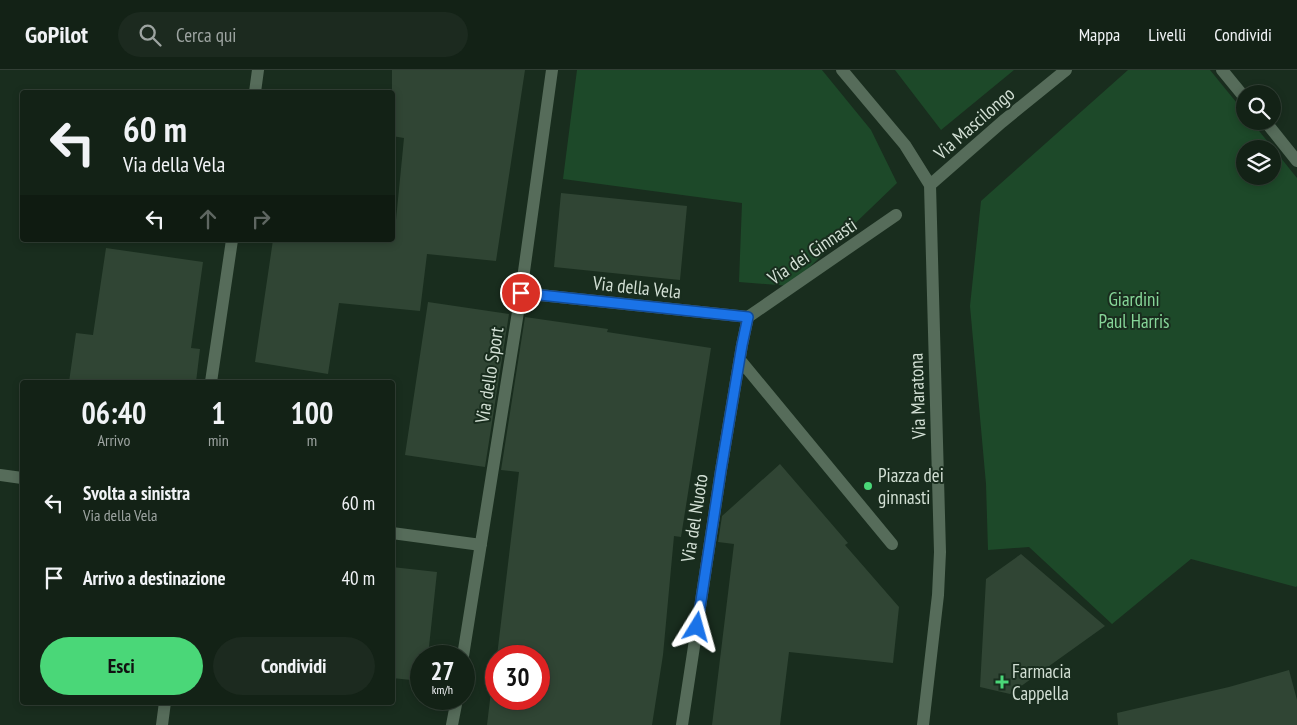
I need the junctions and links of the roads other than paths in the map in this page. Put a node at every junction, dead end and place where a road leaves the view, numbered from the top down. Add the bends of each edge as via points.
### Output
1 (258, 70) edge
2 (552, 70) edge
3 (842, 70) edge
4 (1066, 70) edge
5 (1222, 70) edge
6 (1236, 87) edge
7 (255, 90) edge
8 (1272, 130) edge
9 (1297, 161) edge
10 (930, 185) junction
11 (896, 216) dead end
12 (232, 242) edge
13 (521, 293) junction
14 (748, 317) junction
15 (740, 360) junction
16 (210, 380) edge
17 (0, 475) edge
18 (20, 478) edge
19 (395, 532) edge
20 (892, 544) dead end
21 (481, 546) junction
22 (465, 645) edge
23 (165, 705) edge
24 (454, 710) edge
25 (162, 725) edge
26 (452, 725) edge
27 (682, 725) edge
28 (923, 725) edge

1 - 7 street
2 - 13 street, Via dello Sport
3 - 10 street via 905,145
4 - 10 street, Via Mascilongo
5 - 6 street
8 - 9 street
10 - 28 street, Via Maratona via 940,552
11 - 14 street, Via dei Ginnasti
12 - 16 street
13 - 14 street, Via della Vela
13 - 21 street, Via dello Sport
14 - 15 street, Via del Nuoto
15 - 20 street
15 - 27 street, Via del Nuoto
17 - 18 street
19 - 21 street
21 - 22 street, Via dello Sport
23 - 25 street
24 - 26 street

